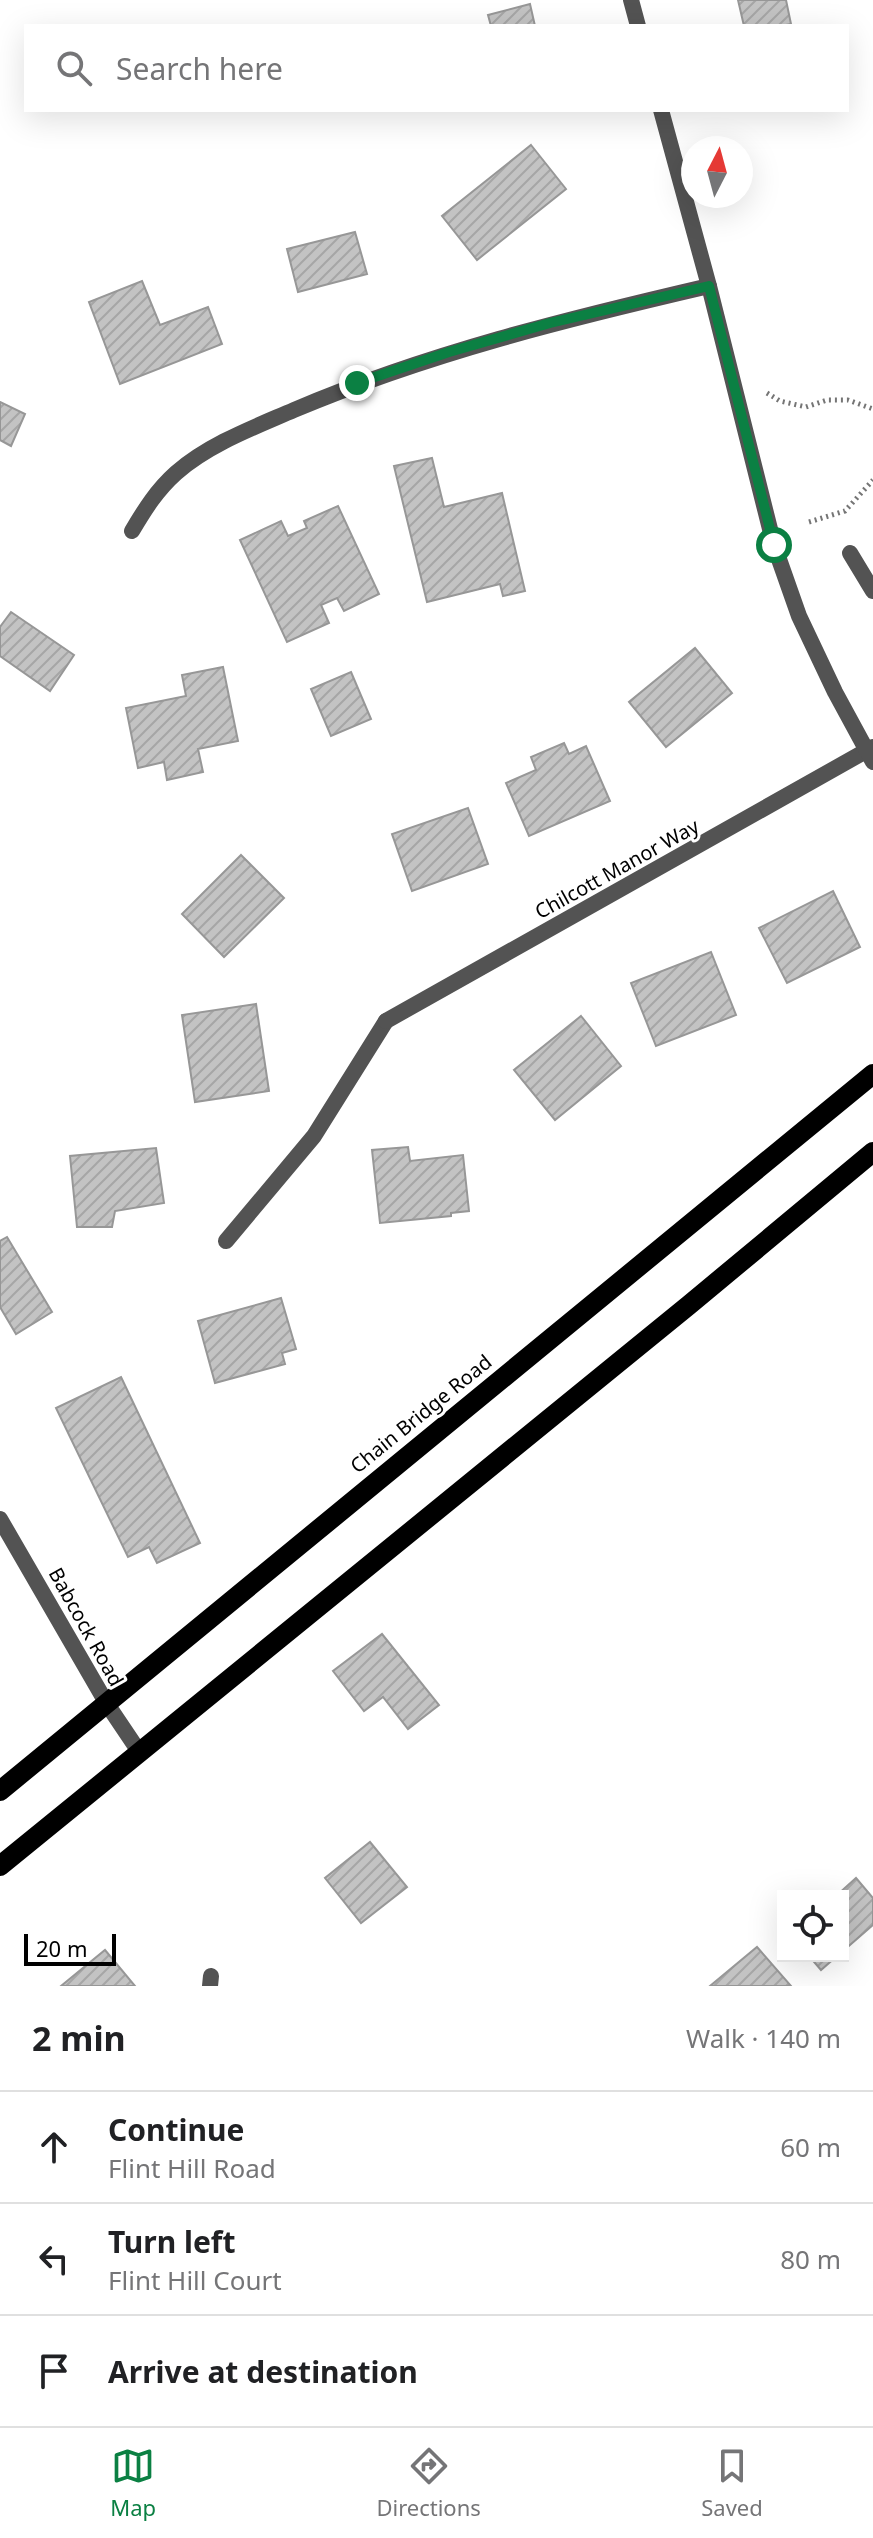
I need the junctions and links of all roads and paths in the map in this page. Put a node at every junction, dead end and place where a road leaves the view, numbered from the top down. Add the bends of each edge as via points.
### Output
1 (631, 0) edge
2 (637, 24) edge
3 (662, 112) edge
4 (709, 286) junction
5 (767, 393) dead end
6 (873, 409) edge
7 (873, 480) edge
8 (809, 522) dead end
9 (132, 531) dead end
10 (850, 553) dead end
11 (873, 591) edge
12 (871, 753) edge
13 (873, 1074) edge
14 (873, 1152) edge
15 (226, 1241) dead end
16 (0, 1519) edge
17 (107, 1704) junction
18 (140, 1753) junction
19 (0, 1791) edge
20 (0, 1866) edge

1 - 2 street
3 - 4 street
4 - 9 street via 550,323 357,383 208,451 151,498
4 - 12 street via 774,545 799,616
5 - 6 path via 806,407 848,400
7 - 8 path via 845,511
10 - 11 street
12 - 15 street, Chilcott Manor Way via 386,1021 314,1136
13 - 17 main road, Chain Bridge Road
14 - 18 main road
16 - 17 street, Babcock Road
17 - 18 street, Babcock Road
17 - 19 main road, Chain Bridge Road
18 - 20 main road

